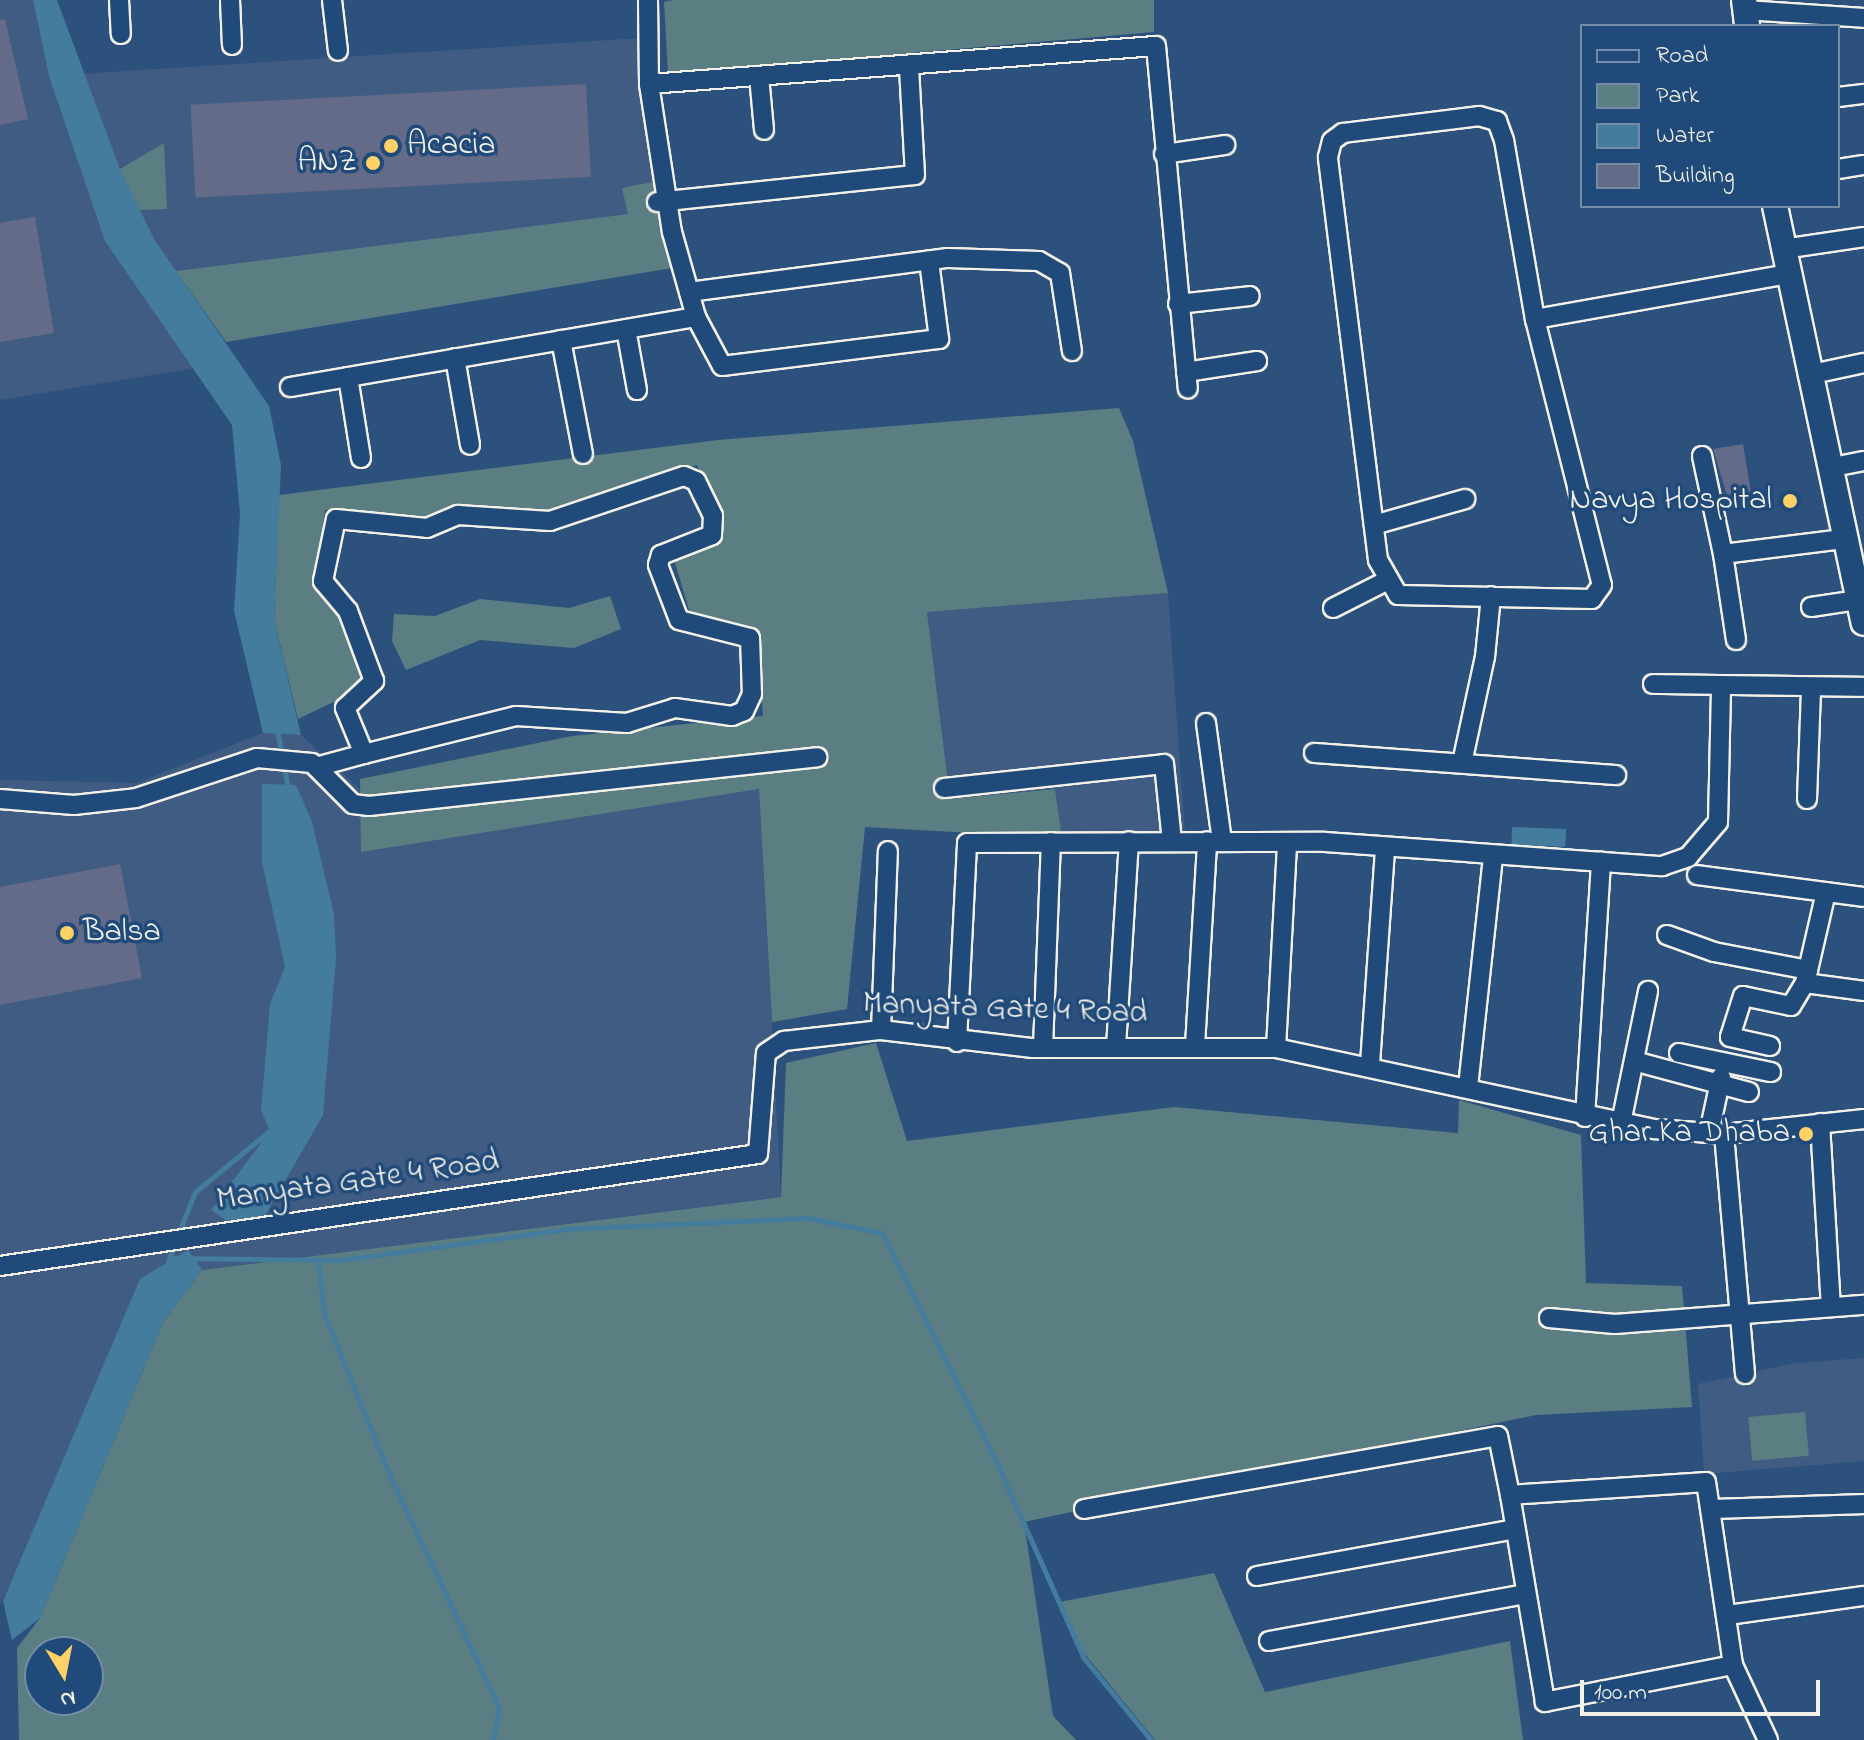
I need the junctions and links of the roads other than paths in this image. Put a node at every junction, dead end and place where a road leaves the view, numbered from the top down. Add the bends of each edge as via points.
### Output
1 (119, 0) edge
2 (230, 0) edge
3 (332, 0) edge
4 (648, 0) edge
5 (1745, 12) edge
6 (1864, 18) edge
7 (121, 34) dead end
8 (232, 45) dead end
9 (338, 51) dead end
10 (909, 66) junction
11 (759, 76) junction
12 (649, 84) junction
13 (1864, 94) edge
14 (1840, 97) edge
15 (764, 130) dead end
16 (1225, 145) dead end
17 (1164, 154) junction
18 (1864, 165) edge
19 (1840, 169) edge
20 (661, 202) junction
21 (1775, 208) edge
22 (1864, 237) edge
23 (1783, 249) junction
24 (929, 261) junction
25 (1787, 274) junction
26 (689, 292) junction
27 (1250, 296) dead end
28 (1178, 304) junction
29 (696, 317) junction
30 (1535, 319) junction
31 (626, 329) junction
32 (561, 340) junction
33 (1072, 351) dead end
34 (455, 358) junction
35 (1257, 361) dead end
36 (1864, 363) edge
37 (1808, 375) junction
38 (348, 377) junction
39 (290, 387) dead end
40 (637, 390) dead end
41 (470, 445) dead end
42 (583, 454) dead end
43 (1702, 456) dead end
44 (361, 458) dead end
45 (1864, 461) edge
46 (1828, 468) junction
47 (1465, 499) dead end
48 (1374, 525) junction
49 (1843, 539) junction
50 (1723, 554) junction
51 (1386, 581) junction
52 (1860, 594) edge
53 (1491, 596) junction
54 (1811, 607) dead end
55 (1333, 608) dead end
56 (1736, 640) dead end
57 (1653, 684) dead end
58 (1721, 687) junction
59 (1864, 687) edge
60 (1811, 691) junction
61 (1206, 723) dead end
62 (1314, 753) dead end
63 (364, 754) junction
64 (817, 757) dead end
65 (1462, 763) junction
66 (311, 764) junction
67 (1616, 775) dead end
68 (944, 788) dead end
69 (0, 799) edge
70 (1807, 799) dead end
71 (1129, 841) junction
72 (1214, 841) junction
73 (1051, 842) junction
74 (1172, 842) junction
75 (1287, 842) junction
76 (1385, 848) junction
77 (888, 851) dead end
78 (1493, 857) junction
79 (1601, 862) junction
80 (1697, 875) dead end
81 (1826, 892) junction
82 (1864, 897) edge
83 (1667, 935) dead end
84 (1806, 976) junction
85 (1648, 991) dead end
86 (1864, 991) edge
87 (881, 1030) junction
88 (957, 1042) junction
89 (1195, 1046) junction
90 (1770, 1046) dead end
91 (1116, 1047) junction
92 (1043, 1048) junction
93 (1276, 1048) junction
94 (1679, 1053) dead end
95 (1634, 1061) junction
96 (1724, 1062) junction
97 (1370, 1064) junction
98 (1771, 1072) dead end
99 (1719, 1085) junction
100 (1468, 1087) junction
101 (1749, 1092) dead end
102 (1585, 1117) junction
103 (1864, 1119) edge
104 (1621, 1123) junction
105 (1820, 1123) junction
106 (1716, 1133) junction
107 (0, 1266) edge
108 (1864, 1305) edge
109 (1831, 1307) junction
110 (1740, 1311) junction
111 (1549, 1318) dead end
112 (1745, 1374) dead end
113 (1510, 1495) junction
114 (1864, 1504) edge
115 (1084, 1509) dead end
116 (1714, 1509) junction
117 (1515, 1529) junction
118 (1257, 1576) dead end
119 (1525, 1594) junction
120 (1864, 1596) edge
121 (1728, 1615) junction
122 (1269, 1641) dead end
123 (1733, 1665) junction
124 (1768, 1740) edge

1 - 7 street
2 - 8 street
3 - 9 street
4 - 12 street
5 - 6 street
10 - 11 street
10 - 17 street via 1156,46
10 - 20 street via 915,175
11 - 12 street
11 - 15 street
12 - 20 street
13 - 14 street
16 - 17 street
17 - 28 street
18 - 19 street
20 - 26 street
21 - 23 street
22 - 23 street
23 - 25 street
24 - 26 street
24 - 29 street via 939,339 722,366
24 - 33 street via 1051,265 1063,284
25 - 30 street
25 - 37 street
26 - 29 street
27 - 28 street
28 - 35 street via 1187,380
29 - 31 street
30 - 48 street via 1497,121 1479,116 1449,119 1343,133 1332,141 1328,157
30 - 53 street via 1602,585 1592,599
31 - 32 street
31 - 40 street
32 - 34 street
32 - 42 street
34 - 38 street
34 - 41 street
36 - 37 street
37 - 46 street
38 - 39 street
38 - 44 street
43 - 50 street
45 - 46 street
46 - 49 street
47 - 48 street
48 - 51 street
49 - 50 street
49 - 52 street
50 - 56 street
51 - 53 street via 1398,595
51 - 55 street
52 - 54 street
53 - 65 street via 1485,657
57 - 58 street
58 - 60 street
58 - 79 street via 1723,784 1718,822 1706,842 1662,866
59 - 60 street
60 - 70 street
61 - 72 street
62 - 65 street
63 - 63 street via 345,708 374,681 348,611 326,588 322,573 336,519 420,528 458,515 550,521 684,476 696,481 713,516 712,535 661,555 658,565 679,620 745,632 754,644 752,694 744,711 732,716 675,708 627,723 516,716
63 - 66 street
64 - 66 street via 369,806 353,804
65 - 67 street
66 - 69 street via 257,758 136,798 74,805
68 - 74 street via 1164,764
71 - 73 street
71 - 74 street
71 - 91 street
72 - 74 street
72 - 75 street
72 - 89 street
73 - 88 street via 967,843
73 - 92 street
75 - 76 street
75 - 93 street
76 - 78 street
76 - 97 street
77 - 87 street
78 - 79 street
78 - 100 street
79 - 102 street
80 - 81 street
81 - 82 street
81 - 84 street
83 - 84 street
84 - 86 street
84 - 90 street via 1791,1006 1743,996 1730,1037
85 - 95 street
87 - 88 street, Manyata Gate 4 Road
87 - 107 street, Manyata Gate 4 Road via 784,1041 766,1053 758,1154
88 - 92 street, Manyata Gate 4 Road
89 - 91 street, Manyata Gate 4 Road
89 - 93 street, Manyata Gate 4 Road
91 - 92 street, Manyata Gate 4 Road
93 - 97 street, Manyata Gate 4 Road
94 - 96 street
95 - 99 street
95 - 104 street
96 - 98 street
96 - 99 street
97 - 100 street, Manyata Gate 4 Road
99 - 101 street
99 - 106 street
100 - 102 street, Manyata Gate 4 Road
102 - 104 street, Manyata Gate 4 Road
103 - 105 street, Manyata Gate 4 Road
104 - 106 street, Manyata Gate 4 Road
105 - 106 street, Manyata Gate 4 Road
105 - 109 street
106 - 110 street
108 - 109 street
109 - 110 street
110 - 111 street via 1615,1324
110 - 112 street
113 - 115 street via 1498,1436
113 - 116 street via 1712,1477
113 - 117 street
114 - 116 street
116 - 121 street
117 - 118 street
117 - 119 street
119 - 122 street
119 - 123 street via 1545,1702
120 - 121 street
121 - 123 street
123 - 124 street

